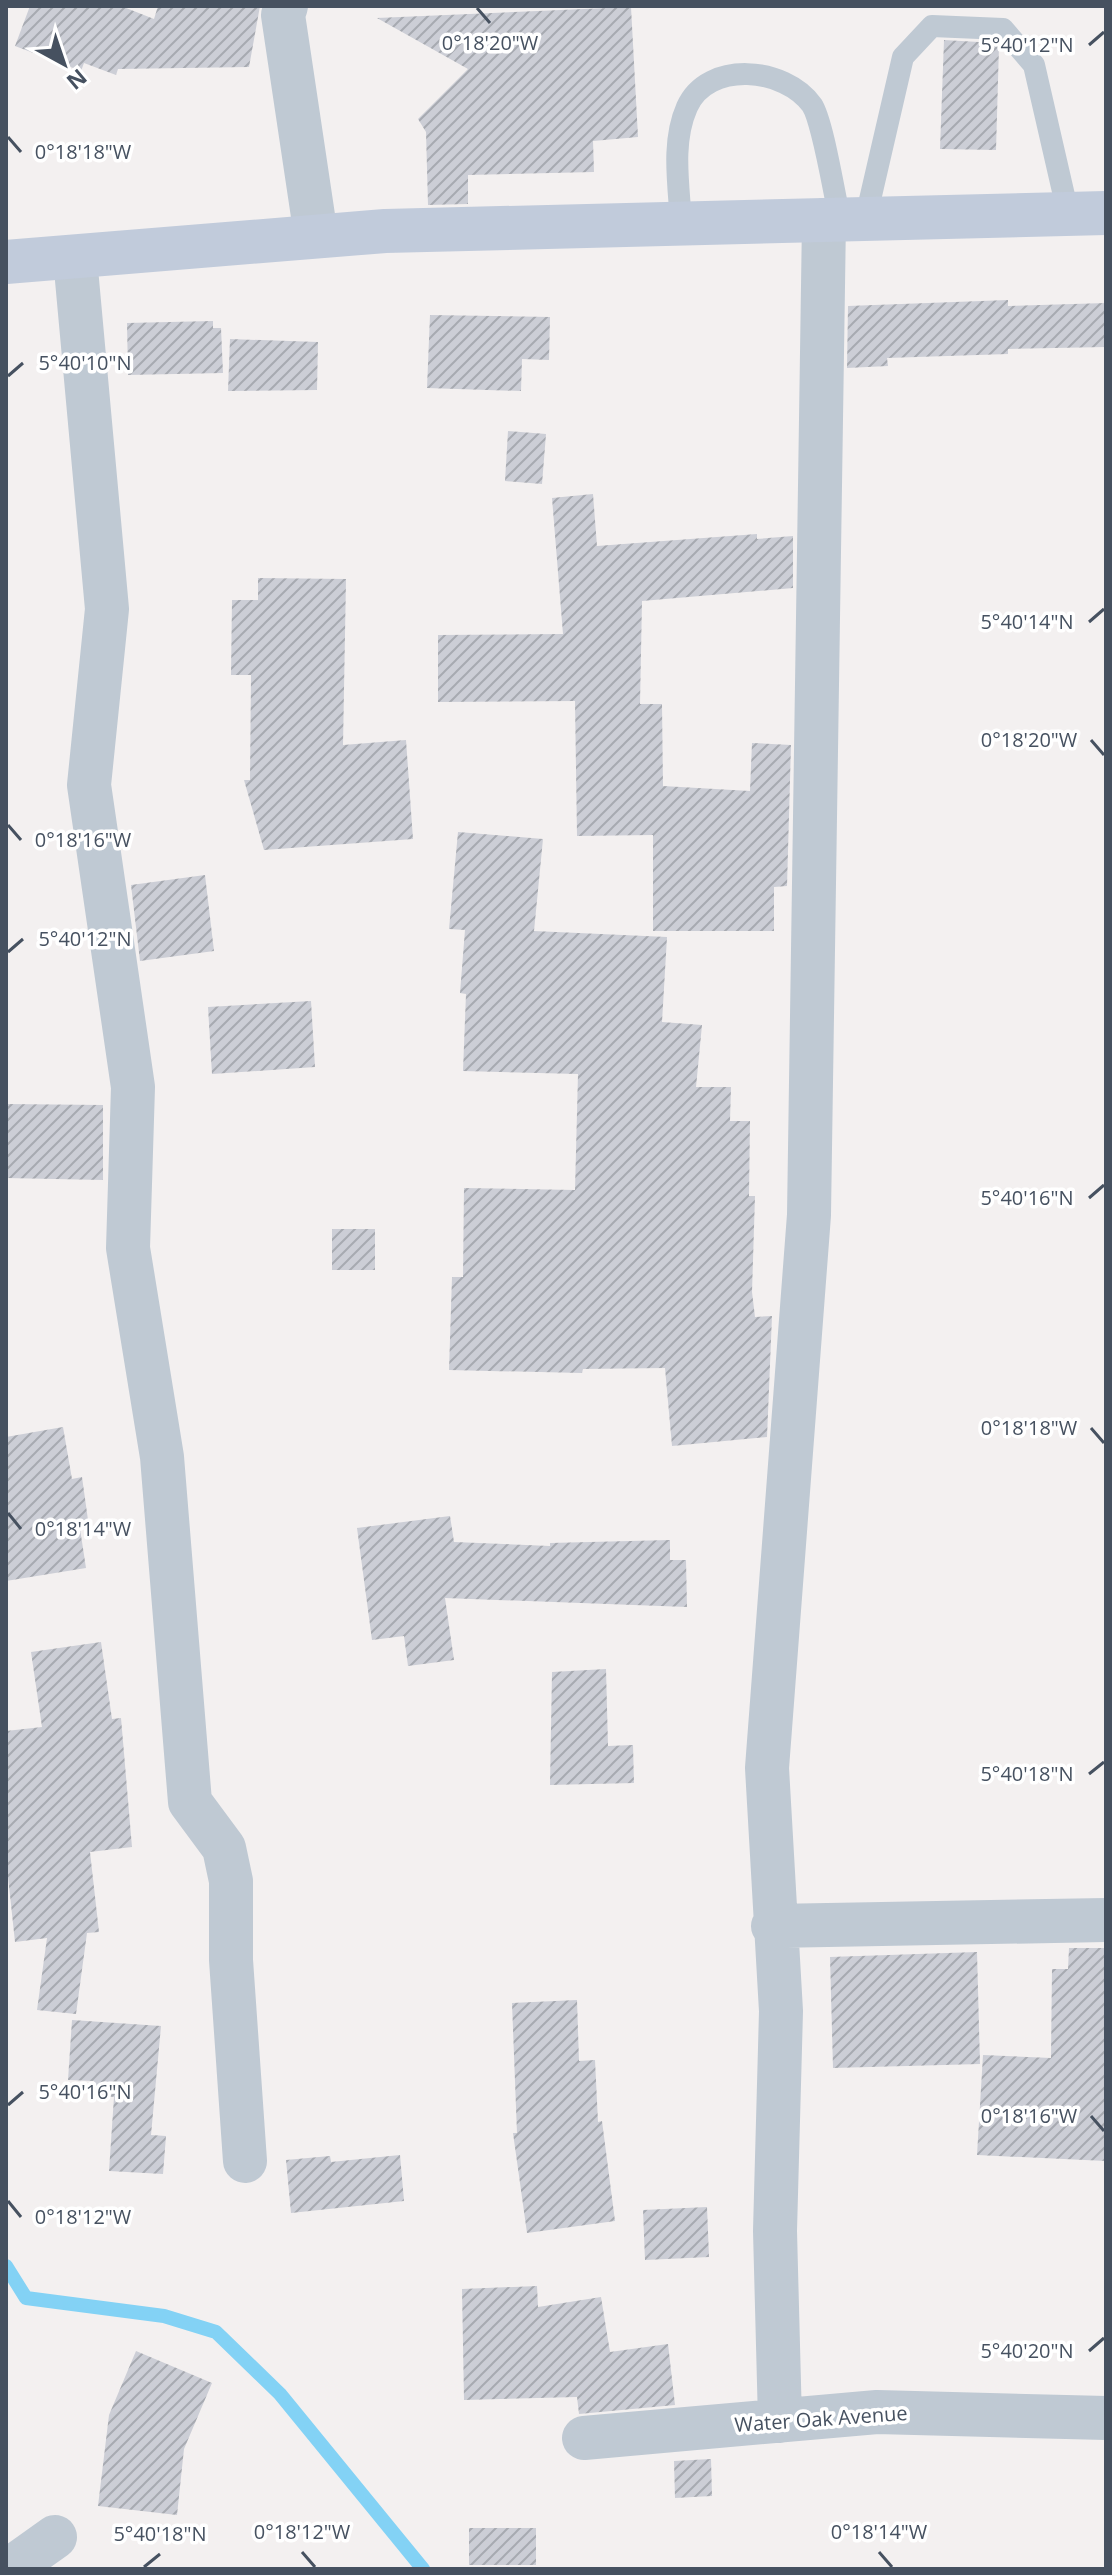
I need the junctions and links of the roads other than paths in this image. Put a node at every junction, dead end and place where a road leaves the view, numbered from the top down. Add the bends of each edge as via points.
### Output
1 (286, 6) edge
2 (1087, 213) edge
3 (843, 219) junction
4 (681, 223) junction
5 (316, 236) junction
6 (75, 258) junction
7 (6, 262) edge
8 (1106, 1920) edge
9 (773, 1926) junction
10 (245, 2161) dead end
11 (1106, 2418) edge
12 (780, 2421) junction
13 (584, 2438) dead end
14 (55, 2537) dead end
15 (10, 2569) edge

1 - 5 street via 283,15
2 - 3 street
2 - 3 lane via 1034,65 1003,29 932,26 903,57
3 - 4 street
3 - 4 lane via 813,107 793,86 758,72 709,83 687,105 677,146
3 - 9 street via 809,1215 767,1768
4 - 5 street
5 - 6 street
6 - 7 street
6 - 10 street via 107,609 89,785 133,1087 128,1248 162,1457 190,1802 224,1848 231,1881
8 - 9 street
9 - 12 street via 781,2011 775,2231
11 - 12 street, Water Oak Avenue via 877,2412
12 - 13 street, Water Oak Avenue
14 - 15 street

